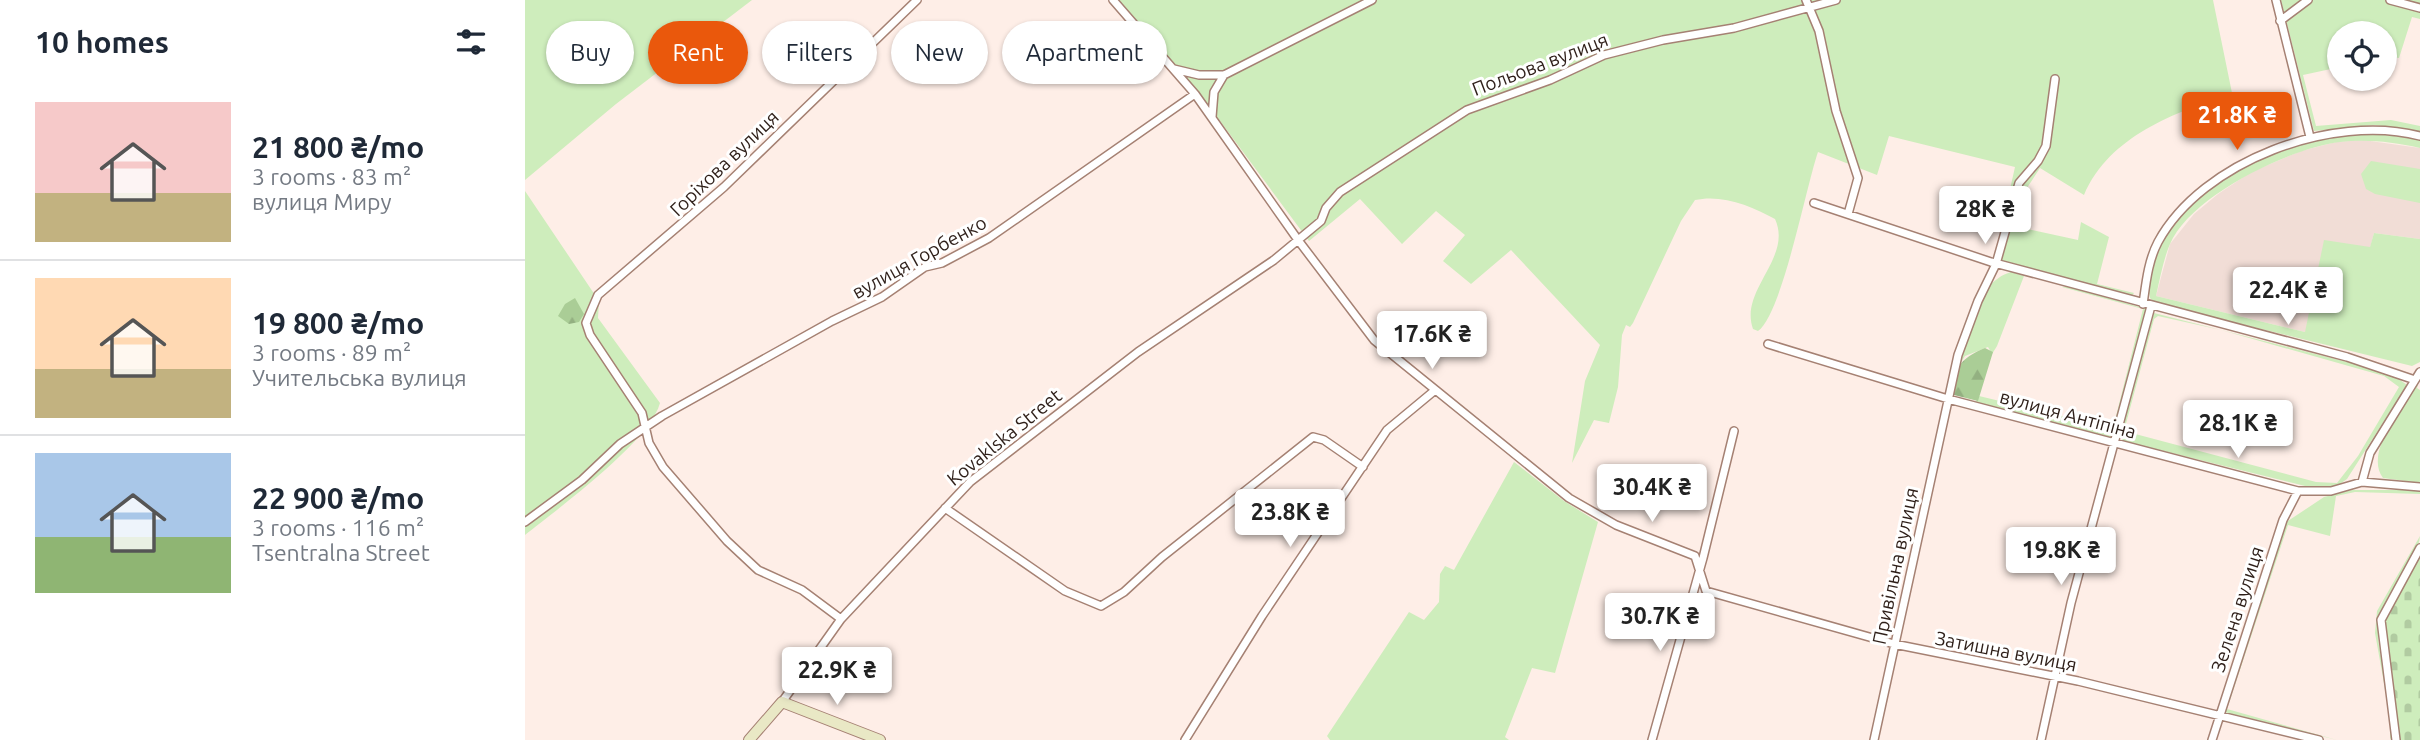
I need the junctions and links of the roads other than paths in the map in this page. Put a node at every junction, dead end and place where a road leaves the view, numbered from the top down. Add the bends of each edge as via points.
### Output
1 (917, 0) edge
2 (1113, 0) edge
3 (1372, 0) edge
4 (1836, 0) edge
5 (2276, 0) edge
6 (2308, 0) edge
7 (2390, 0) edge
8 (1807, 4) edge
9 (2420, 8) edge
10 (2280, 20) junction
11 (1172, 68) junction
12 (1224, 75) junction
13 (2055, 79) dead end
14 (1195, 94) junction
15 (1212, 117) junction
16 (2420, 136) edge
17 (2310, 137) junction
18 (1814, 202) dead end
19 (1848, 214) junction
20 (1298, 240) junction
21 (1996, 264) junction
22 (2147, 305) junction
23 (1768, 344) dead end
24 (2420, 372) edge
25 (2415, 380) junction
26 (1434, 391) junction
27 (1948, 399) junction
28 (646, 428) junction
29 (1734, 431) dead end
30 (2115, 442) junction
31 (1363, 467) junction
32 (2362, 482) junction
33 (2420, 487) edge
34 (2298, 491) junction
35 (946, 508) junction
36 (525, 522) edge
37 (2420, 548) edge
38 (1699, 575) junction
39 (841, 619) junction
40 (1895, 644) junction
41 (2055, 677) junction
42 (782, 702) junction
43 (2220, 713) junction
44 (749, 740) edge
45 (880, 740) edge
46 (1185, 740) edge
47 (1652, 740) edge
48 (1874, 740) edge
49 (2041, 740) edge
50 (2212, 740) edge
51 (2319, 740) edge
52 (2396, 740) edge

1 - 28 street, Горіхова вулиця via 724,187 598,295 587,330 636,403
2 - 11 street
3 - 12 street
4 - 8 street, Польова вулиця
5 - 10 street
6 - 10 street
7 - 9 street
8 - 19 street via 1819,31 1836,111 1858,178
8 - 20 street, Польова вулиця via 1734,28 1604,55 1485,102 1340,192 1321,221
10 - 17 street
11 - 12 street
11 - 14 street
12 - 15 street via 1214,92
13 - 21 street, Привільна вулиця via 2046,146 2019,183
14 - 15 street
14 - 28 street, вулиця Горбенко via 989,238 921,270 882,297 662,415
15 - 20 street
16 - 17 street via 2353,130
17 - 22 street via 2247,163 2188,205 2157,244 2148,269
18 - 19 street
19 - 21 street
20 - 26 street via 1374,340
20 - 35 street, Kovaklska Street via 1138,352 969,482
21 - 22 street
21 - 27 street, Привільна вулиця via 1958,355
22 - 25 street via 2347,357
22 - 30 street
23 - 27 street, вулиця Антіпіна
24 - 25 street
25 - 32 street via 2369,453
26 - 31 street via 1387,430
26 - 38 street via 1569,498 1616,525 1695,556
27 - 30 street, вулиця Антіпіна
27 - 40 street, Привільна вулиця
28 - 36 street, вулиця Горбенко via 619,444 582,480
28 - 39 street via 663,467 727,541 758,570 802,590
29 - 38 street
30 - 34 street, вулиця Антіпіна
30 - 41 street
31 - 35 street via 1313,437 1101,606 1065,591
31 - 46 street via 1262,615
32 - 33 street, вулиця Антіпіна
32 - 34 street, вулиця Антіпіна via 2331,491
34 - 43 street, Зелена вулиця via 2283,520
35 - 39 street, Kovaklska Street
37 - 52 street via 2381,621
38 - 40 street, Затишна вулиця via 1706,591
38 - 47 street
39 - 42 street, Kovaklska Street
40 - 41 street, Затишна вулиця
40 - 48 street, Привільна вулиця
41 - 43 street, Затишна вулиця
41 - 49 street
42 - 44 street, Kovaklska Street
42 - 45 street
43 - 50 street, Зелена вулиця
43 - 51 street, Затишна вулиця

